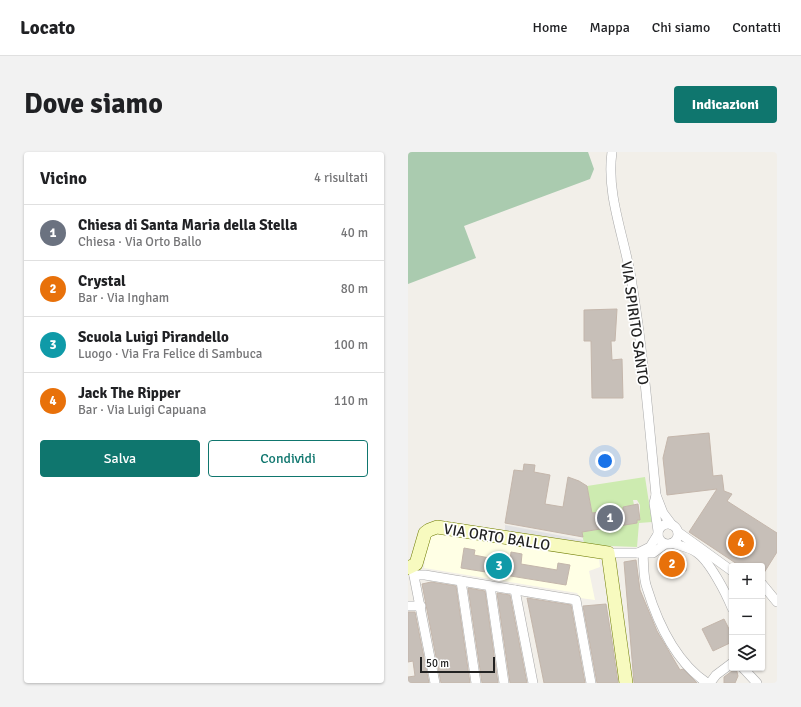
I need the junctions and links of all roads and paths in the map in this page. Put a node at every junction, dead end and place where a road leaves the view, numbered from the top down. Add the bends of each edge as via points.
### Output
1 (612, 152) edge
2 (656, 495) junction
3 (675, 529) junction
4 (658, 533) junction
5 (669, 544) junction
6 (608, 553) junction
7 (639, 554) junction
8 (729, 569) edge
9 (411, 570) edge
10 (461, 581) junction
11 (490, 586) junction
12 (765, 588) edge
13 (515, 590) junction
14 (729, 600) edge
15 (777, 602) edge
16 (408, 606) edge
17 (421, 606) junction
18 (729, 666) edge
19 (746, 671) edge
20 (717, 679) edge
21 (435, 683) edge
22 (476, 683) edge
23 (504, 683) edge
24 (533, 683) edge
25 (591, 683) edge
26 (626, 683) edge
27 (709, 683) edge
28 (757, 683) edge

1 - 2 street, VIA SPIRITO SANTO via 610,165 613,196 632,284
2 - 3 street via 663,513
2 - 4 street via 654,503
3 - 4 street via 662,526
3 - 5 street via 677,539
3 - 8 street
4 - 5 street via 660,540
4 - 7 street via 650,547
5 - 7 street via 657,552
5 - 14 street via 687,548 701,556 725,589
6 - 7 street
6 - 9 street, VIA ORTO BALLO via 437,527 425,533 418,560
6 - 26 street
7 - 27 street via 646,587 670,643 696,675
9 - 10 street
9 - 17 street
10 - 11 street
10 - 22 street
11 - 13 street
11 - 23 street
12 - 15 street
13 - 24 street
13 - 25 street via 576,600
16 - 17 street
17 - 21 street
18 - 20 street
19 - 28 street
20 - 27 street

